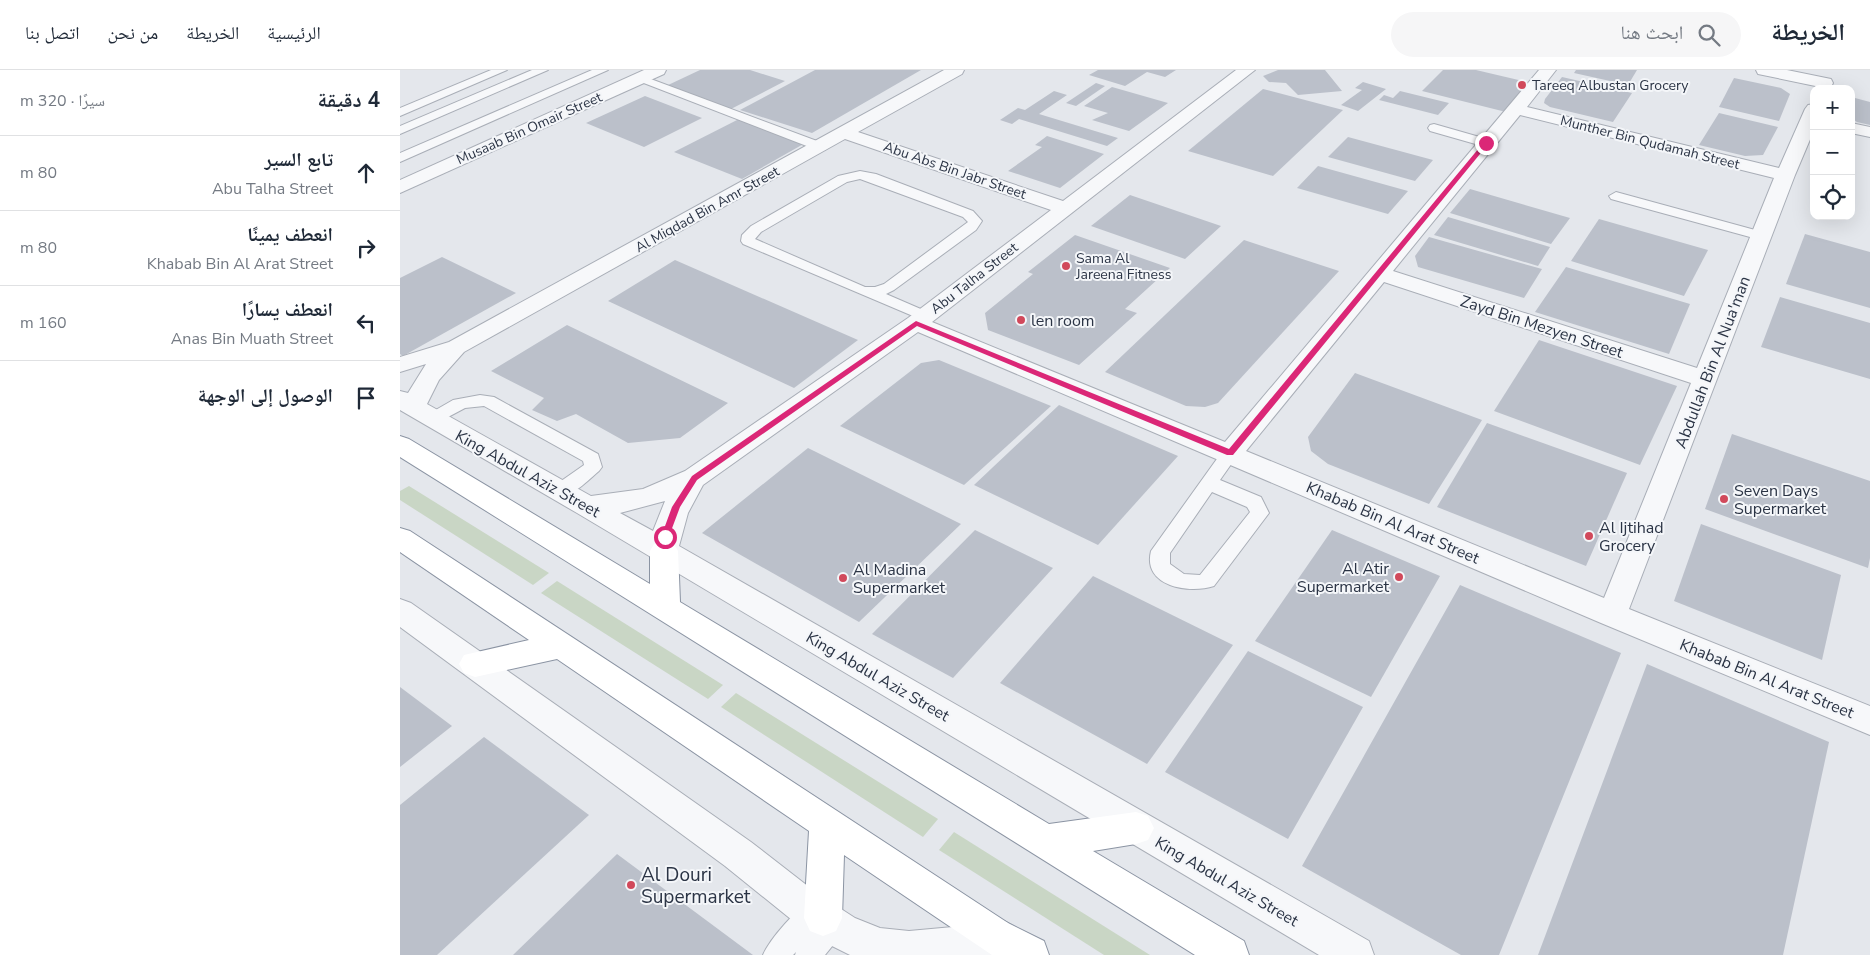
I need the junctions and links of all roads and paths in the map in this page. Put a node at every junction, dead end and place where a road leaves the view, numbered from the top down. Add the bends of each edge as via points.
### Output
1 (501, 70) edge
2 (542, 70) edge
3 (602, 70) edge
4 (658, 70) edge
5 (956, 70) edge
6 (1248, 70) edge
7 (1548, 70) edge
8 (1764, 70) edge
9 (640, 78) junction
10 (1826, 80) edge
11 (1515, 109) junction
12 (400, 112) edge
13 (1810, 120) edge
14 (1434, 128) dead end
15 (1855, 129) edge
16 (400, 130) edge
17 (845, 132) junction
18 (1870, 132) edge
19 (1486, 143) junction
20 (820, 147) junction
21 (400, 158) edge
22 (1785, 174) junction
23 (400, 187) edge
24 (1616, 196) dead end
25 (1064, 208) junction
26 (1761, 236) junction
27 (1379, 274) junction
28 (869, 292) junction
29 (921, 319) junction
30 (457, 347) junction
31 (400, 366) edge
32 (1705, 378) junction
33 (415, 409) edge
34 (400, 444) edge
35 (1230, 453) junction
36 (694, 478) junction
37 (1209, 483) junction
38 (574, 499) junction
39 (400, 538) edge
40 (664, 551) junction
41 (665, 607) junction
42 (400, 611) edge
43 (1612, 615) junction
44 (562, 646) junction
45 (475, 664) junction
46 (1870, 721) edge
47 (827, 823) junction
48 (1136, 828) junction
49 (1046, 841) junction
50 (823, 918) junction
51 (995, 936) junction
52 (880, 951) edge
53 (776, 955) edge
54 (808, 955) edge
55 (1030, 955) edge
56 (1230, 955) edge
57 (1354, 955) edge

1 - 12 lane
2 - 16 lane
3 - 21 lane
4 - 9 street, Musaab Bin Omair Street
5 - 17 street, Al Miqdad Bin Amr Street
6 - 25 street, Abu Talha Street
7 - 11 street
8 - 10 street
9 - 20 lane
9 - 23 street, Musaab Bin Omair Street
11 - 19 street
11 - 22 street, Munther Bin Qudamah Street
13 - 22 street, Abdullah Bin Al Nua'man
14 - 19 lane
15 - 18 street
17 - 20 street, Al Miqdad Bin Amr Street
17 - 25 street, Abu Abs Bin Jabr Street
19 - 27 street
20 - 30 street, Al Miqdad Bin Amr Street
22 - 26 street, Abdullah Bin Al Nua'man
24 - 26 lane
25 - 29 street, Abu Talha Street
26 - 32 street, Abdullah Bin Al Nua'man
27 - 32 street, Zayd Bin Mezyen Street
27 - 35 street
28 - 28 lane via 890,287 971,227 975,219 871,176 854,176 843,179 756,229 747,238 750,244
28 - 29 lane
29 - 35 street, Khabab Bin Al Arat Street
29 - 36 street, Abu Talha Street
30 - 31 street, Al Miqdad Bin Amr Street
30 - 33 street, Al Miqdad Bin Amr Street via 429,376
32 - 43 street, Abdullah Bin Al Nua'man
33 - 38 street, King Abdul Aziz Street
33 - 38 lane via 471,400 488,401 592,458 593,467
34 - 41 highway
35 - 37 lane
35 - 43 street, Khabab Bin Al Arat Street
36 - 38 street, Abu Talha Street via 643,499 605,506
36 - 40 street, Abu Talha Street via 669,522
37 - 37 lane via 1158,560 1165,573 1189,584 1207,580 1260,513 1254,502
38 - 40 street, King Abdul Aziz Street
39 - 44 highway
40 - 41 highway
40 - 48 street, King Abdul Aziz Street
41 - 49 highway
42 - 45 street
43 - 46 street, Khabab Bin Al Arat Street
44 - 45 highway
44 - 47 highway
45 - 50 street
47 - 50 highway
47 - 51 highway
48 - 49 highway
48 - 57 street, King Abdul Aziz Street
49 - 56 highway
50 - 52 street
50 - 53 lane
50 - 54 lane
51 - 52 street via 948,948
51 - 55 highway

